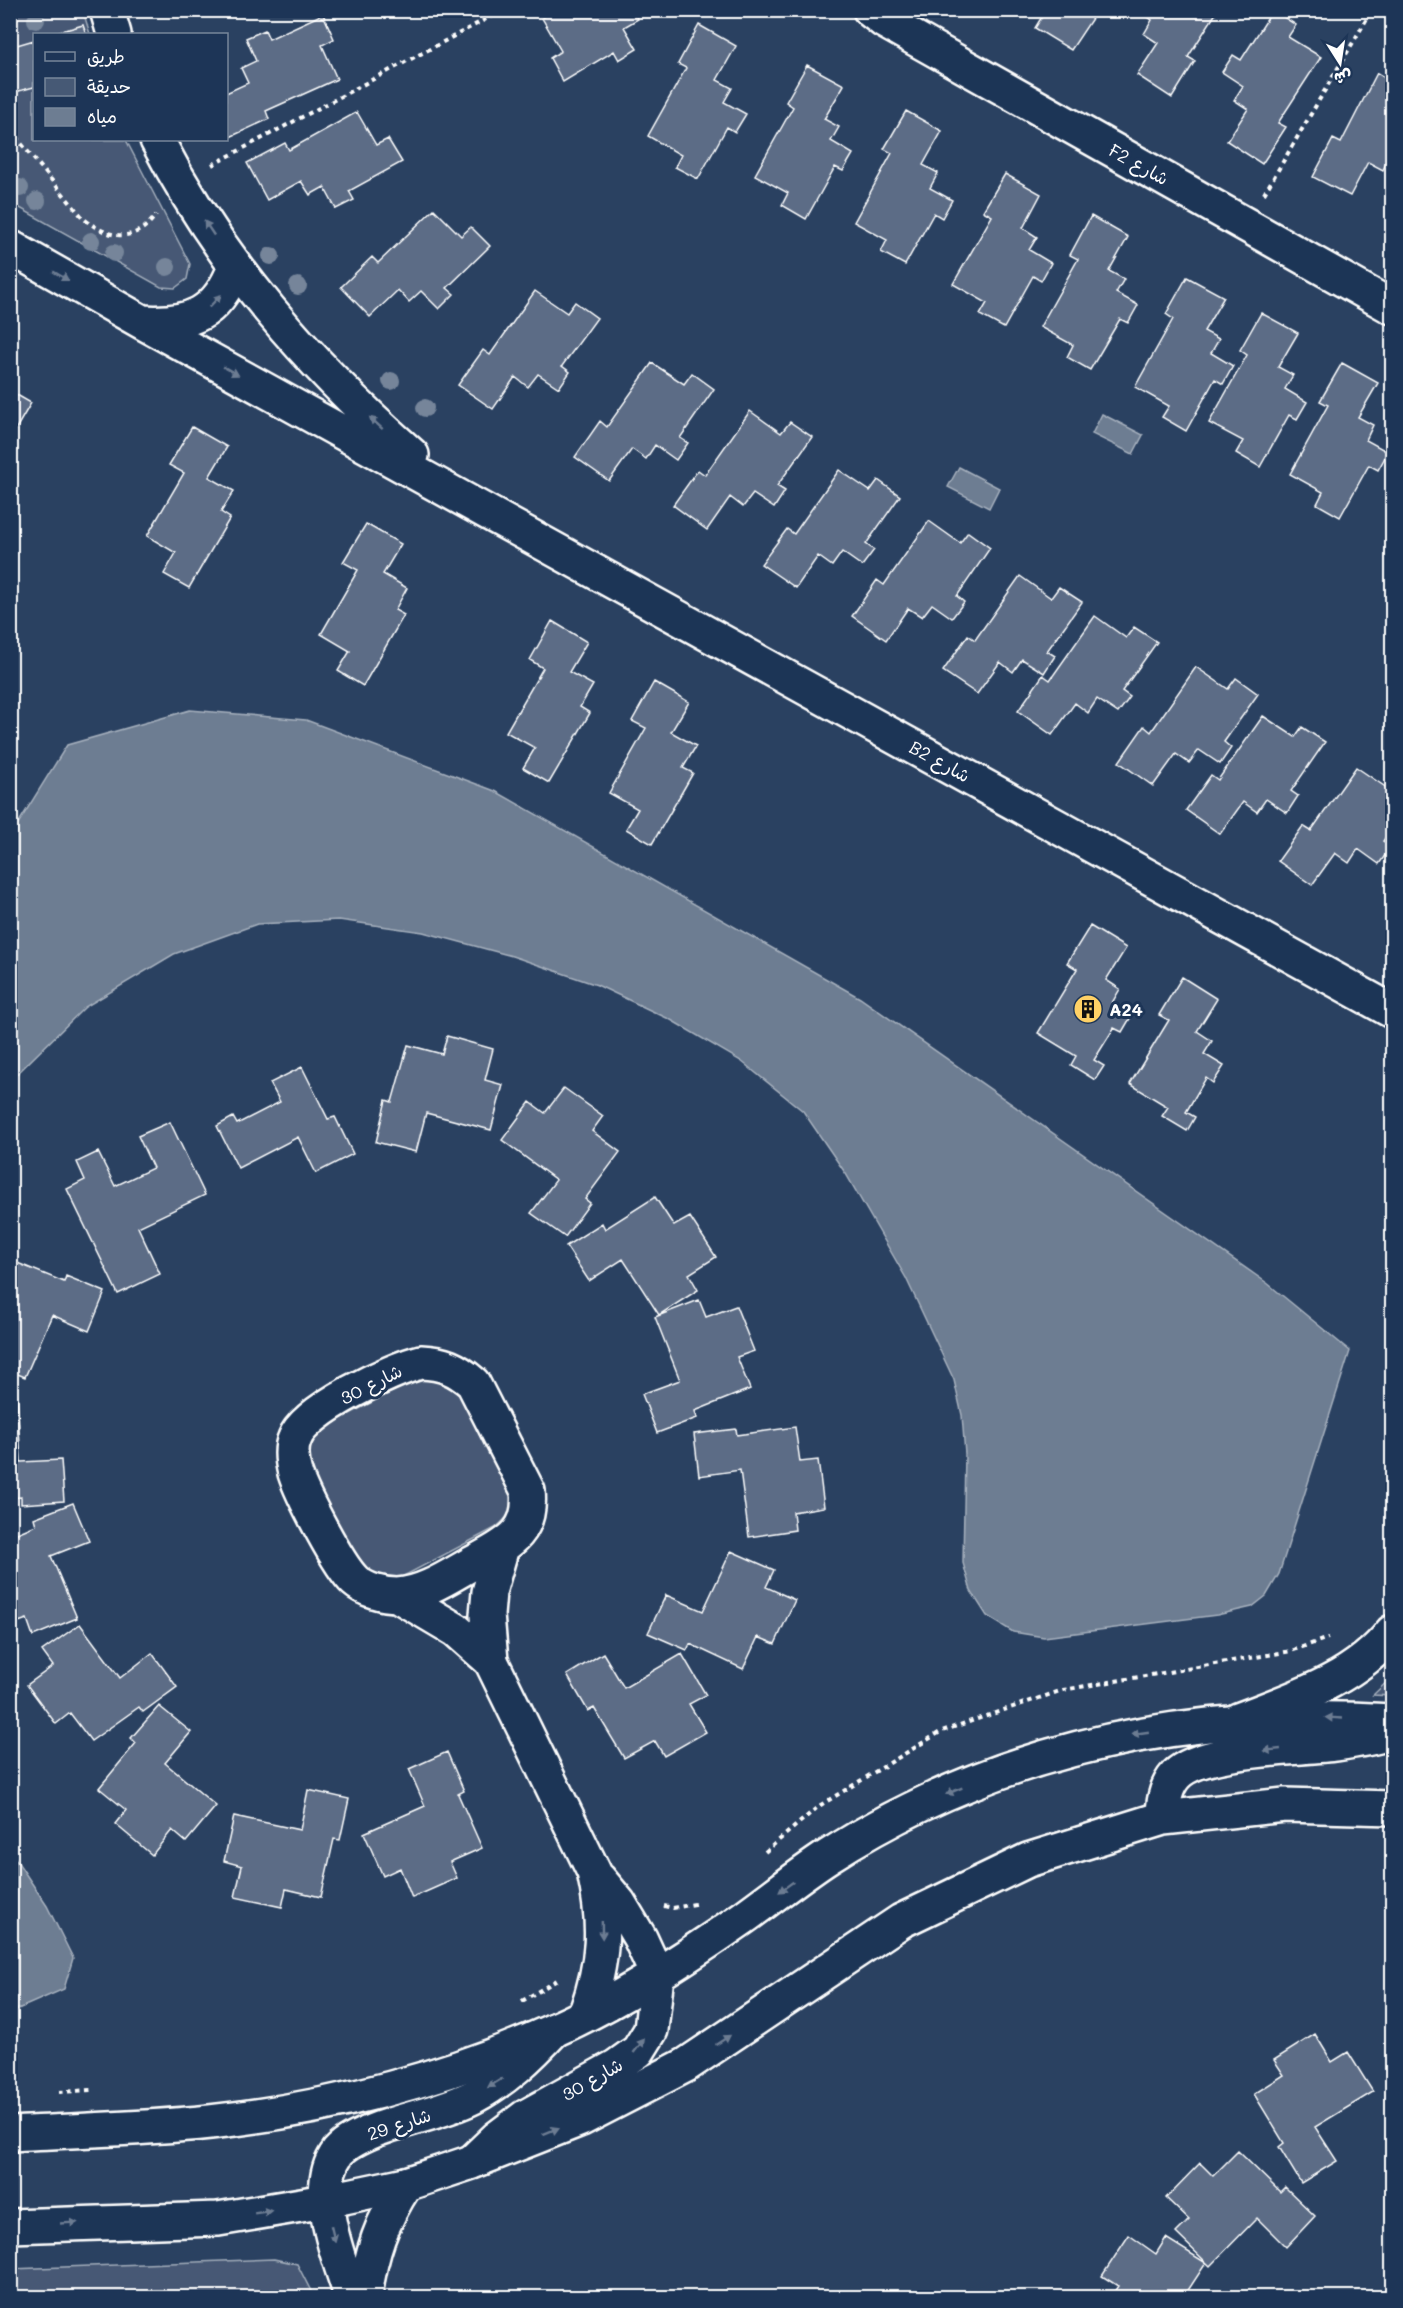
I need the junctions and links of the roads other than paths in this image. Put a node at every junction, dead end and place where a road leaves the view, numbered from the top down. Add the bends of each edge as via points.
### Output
1 (107, 10) edge
2 (852, 10) edge
3 (877, 16) edge
4 (114, 33) edge
5 (158, 141) edge
6 (10, 247) edge
7 (235, 267) junction
8 (1392, 308) edge
9 (142, 322) junction
10 (488, 512) junction
11 (1392, 1011) edge
12 (502, 1547) junction
13 (397, 1595) junction
14 (1392, 1632) edge
15 (491, 1661) junction
16 (1238, 1720) junction
17 (1392, 1721) edge
18 (1392, 1732) edge
19 (1392, 1808) edge
20 (1163, 1818) junction
21 (594, 1872) junction
22 (657, 1975) junction
23 (585, 2013) junction
24 (554, 2030) junction
25 (10, 2134) edge
26 (472, 2163) junction
27 (406, 2184) junction
28 (325, 2201) junction
29 (10, 2226) edge
30 (352, 2298) edge
31 (365, 2298) edge

1 - 4 street
2 - 3 street, F2 شارع
3 - 8 street, F2 شارع
7 -> 5 street via 179,182
6 -> 9 street
9 -> 7 street via 167,324 190,319 211,307 226,289
10 -> 7 street via 416,459 350,400 289,335
9 -> 10 street
10 - 11 street, B2 شارع
12 - 13 street, شارع 30 via 418,1591
12 - 13 street, شارع 30 via 525,1524 528,1491 473,1383 459,1370 441,1363 403,1366 303,1423 294,1438 291,1456 296,1475 342,1567 356,1582 376,1592
12 - 15 street, شارع 30 via 487,1615
13 - 15 street, شارع 30 via 456,1630
14 - 16 street via 1342,1676
15 - 21 street, شارع 30
17 -> 16 street via 1324,1717
16 -> 22 street via 1129,1735 1024,1763 923,1804 828,1857
18 -> 20 street via 1337,1743 1224,1755 1187,1767 1167,1789
19 - 20 street via 1285,1805
26 -> 20 street via 581,2119 686,2065 901,1921 1028,1860
21 - 22 street, شارع 30 via 619,1903
21 -> 23 street, شارع 30 via 602,1908 603,1943 597,1979
22 - 23 street
26 -> 22 street, شارع 30 via 525,2117 638,2051 651,2030
23 - 24 street
24 - 25 street via 471,2063 395,2087 297,2110 208,2122
24 -> 28 street, شارع 29 via 530,2056 473,2097 354,2139 338,2152 329,2173
26 - 27 street
27 - 28 street
27 - 31 street via 389,2209 377,2238 368,2267
29 -> 28 street via 218,2218
28 -> 30 street, شارع 29

